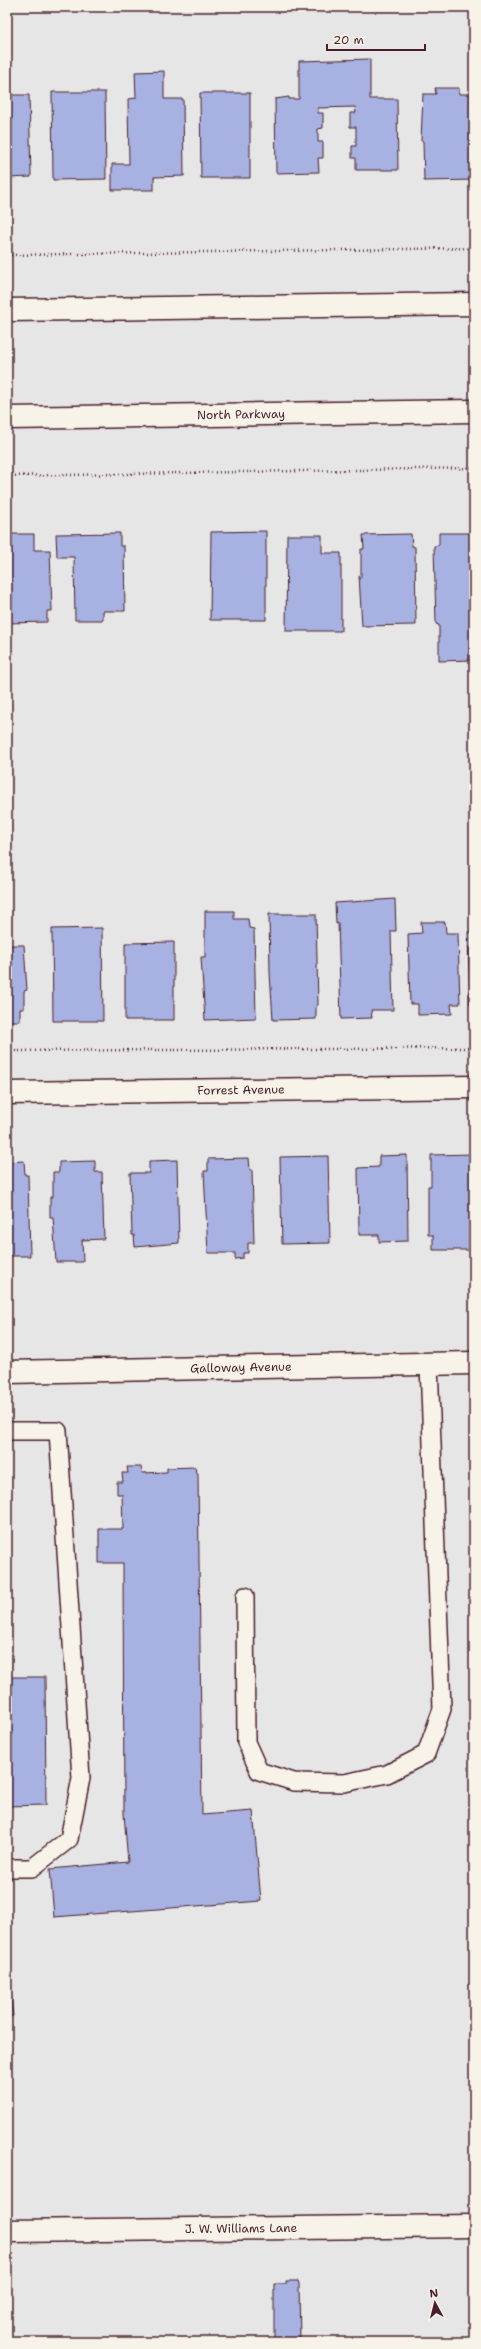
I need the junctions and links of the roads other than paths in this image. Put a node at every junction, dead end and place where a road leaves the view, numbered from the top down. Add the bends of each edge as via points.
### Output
1 (474, 304) edge
2 (7, 310) edge
3 (474, 411) edge
4 (7, 418) edge
5 (474, 1087) edge
6 (7, 1093) edge
7 (474, 1363) edge
8 (429, 1364) junction
9 (7, 1372) edge
10 (7, 1431) edge
11 (245, 1596) dead end
12 (7, 1868) edge
13 (474, 2226) edge
14 (7, 2231) edge

1 - 2 street
3 - 4 street, North Parkway
5 - 6 street, Forrest Avenue
7 - 8 street, Galloway Avenue
8 - 9 street, Galloway Avenue
8 - 11 lane via 442,1709 426,1754 387,1774 344,1783 294,1782 259,1771 246,1742
10 - 12 lane via 58,1430 81,1778 69,1839 32,1868
13 - 14 street, J. W. Williams Lane

